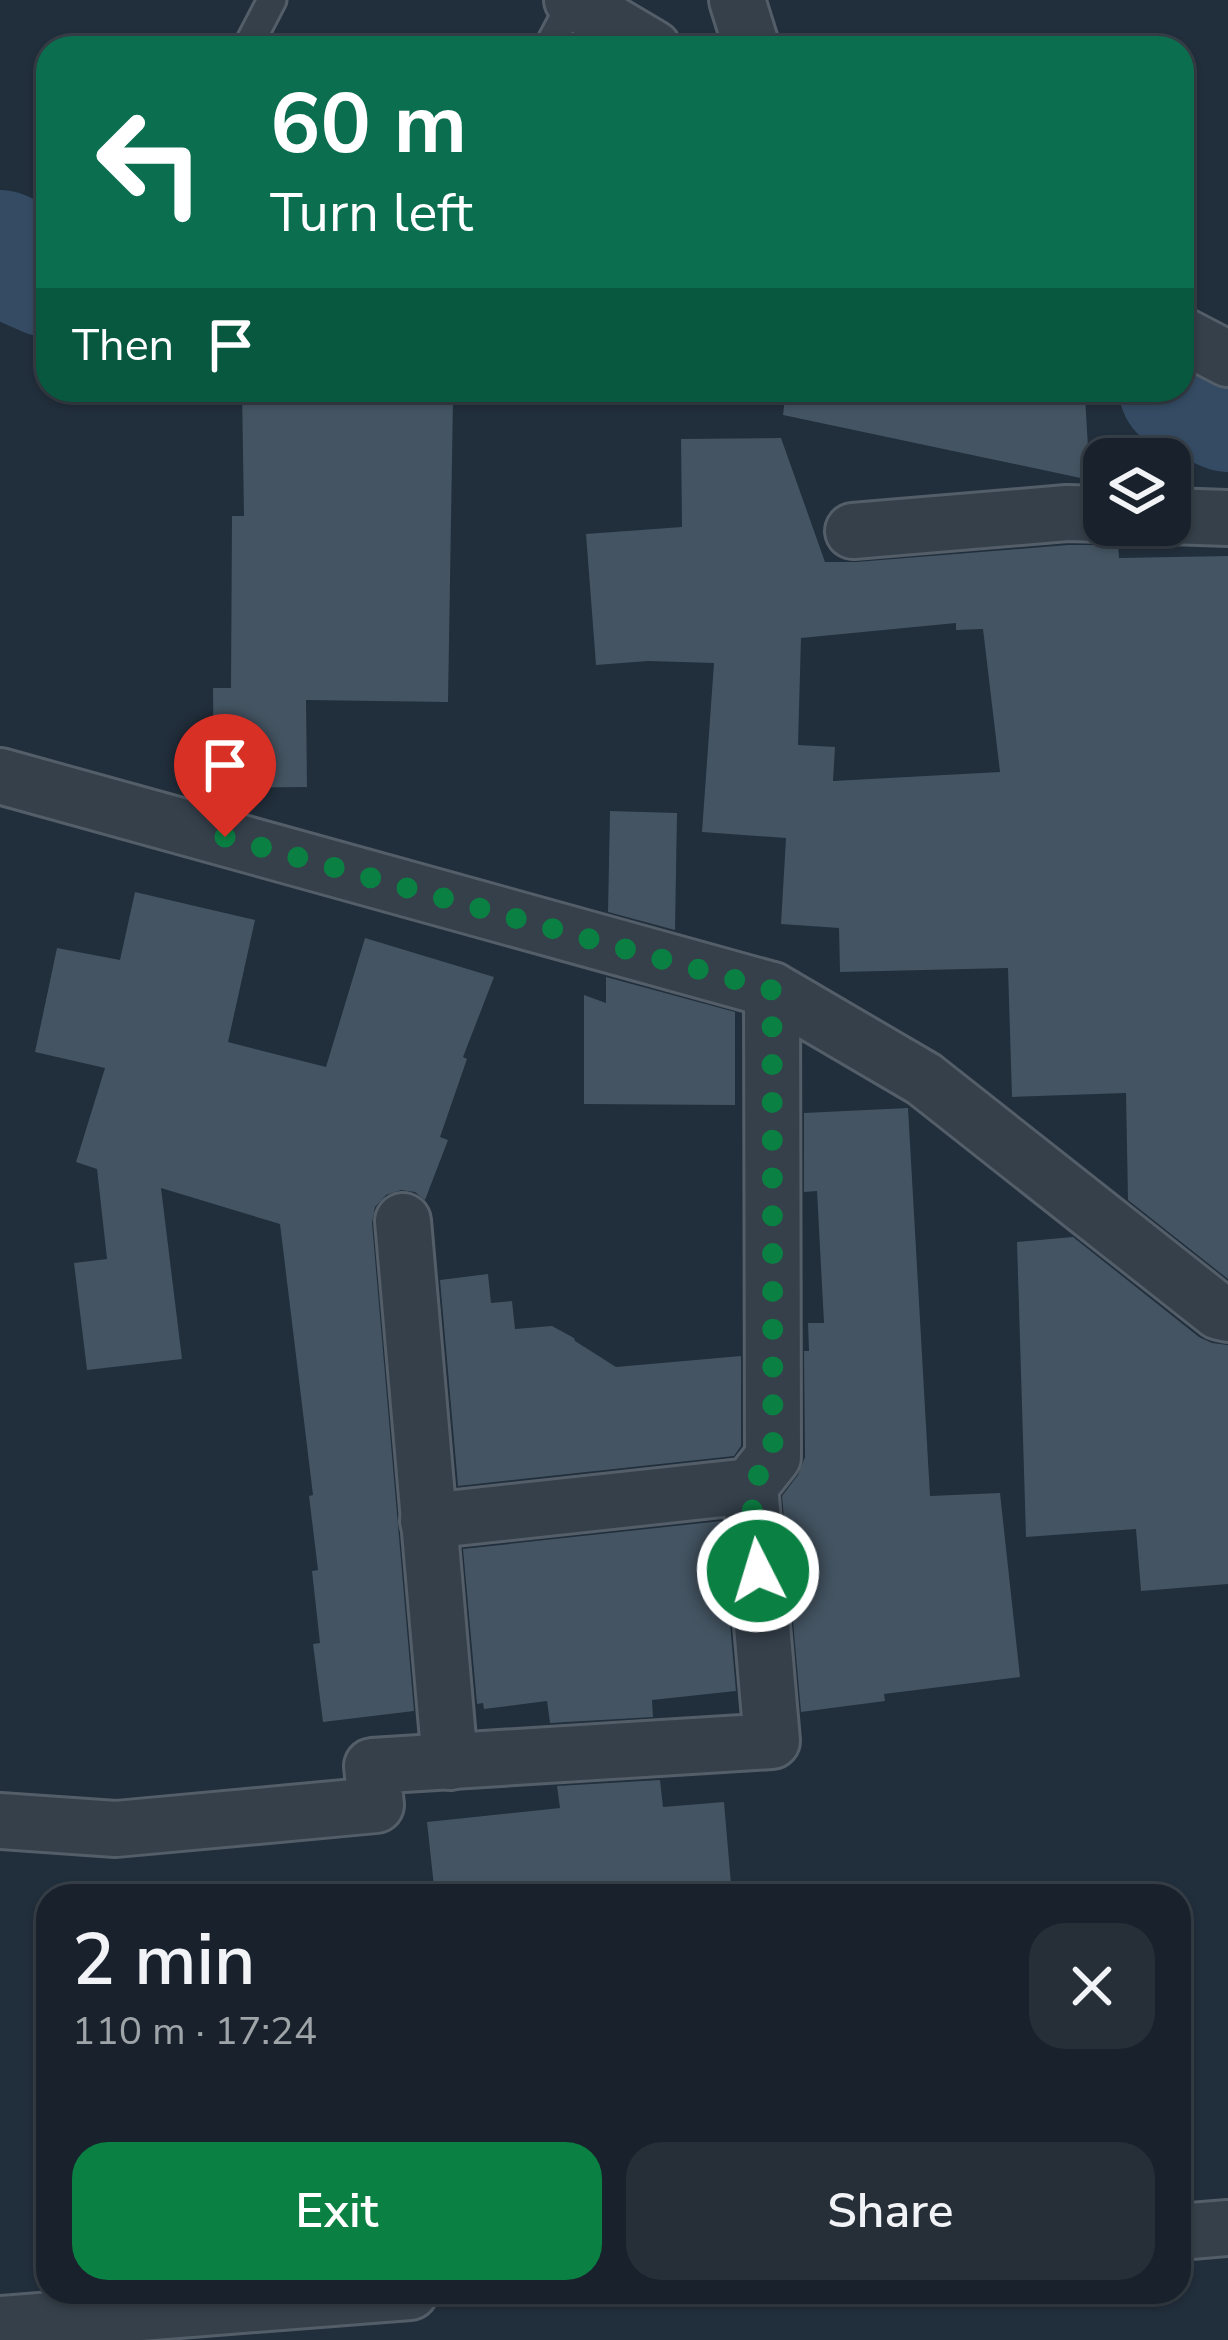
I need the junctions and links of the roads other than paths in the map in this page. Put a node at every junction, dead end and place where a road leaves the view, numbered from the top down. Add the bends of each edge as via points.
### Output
1 (272, 0) edge
2 (573, 0) edge
3 (737, 0) edge
4 (253, 36) edge
5 (554, 36) edge
6 (633, 36) edge
7 (748, 36) edge
8 (1194, 341) edge
9 (1228, 359) edge
10 (1083, 513) edge
11 (1191, 517) edge
12 (1228, 518) edge
13 (853, 531) dead end
14 (0, 776) edge
15 (772, 990) junction
16 (403, 1221) dead end
17 (1228, 1314) edge
18 (750, 1486) junction
19 (428, 1521) junction
20 (450, 1762) junction
21 (0, 1821) edge
22 (1228, 2228) edge
23 (1191, 2231) edge
24 (256, 2304) edge
25 (0, 2324) edge

1 - 4 lane
2 - 5 lane
2 - 6 street
3 - 7 street
8 - 9 street
10 - 13 street
11 - 12 street
14 - 15 street
15 - 17 street via 924,1079
15 - 18 street via 773,1457
16 - 19 street
18 - 19 street
18 - 20 street via 772,1741
19 - 20 street
20 - 21 street via 371,1766 376,1805 116,1829
22 - 23 street
24 - 25 street

